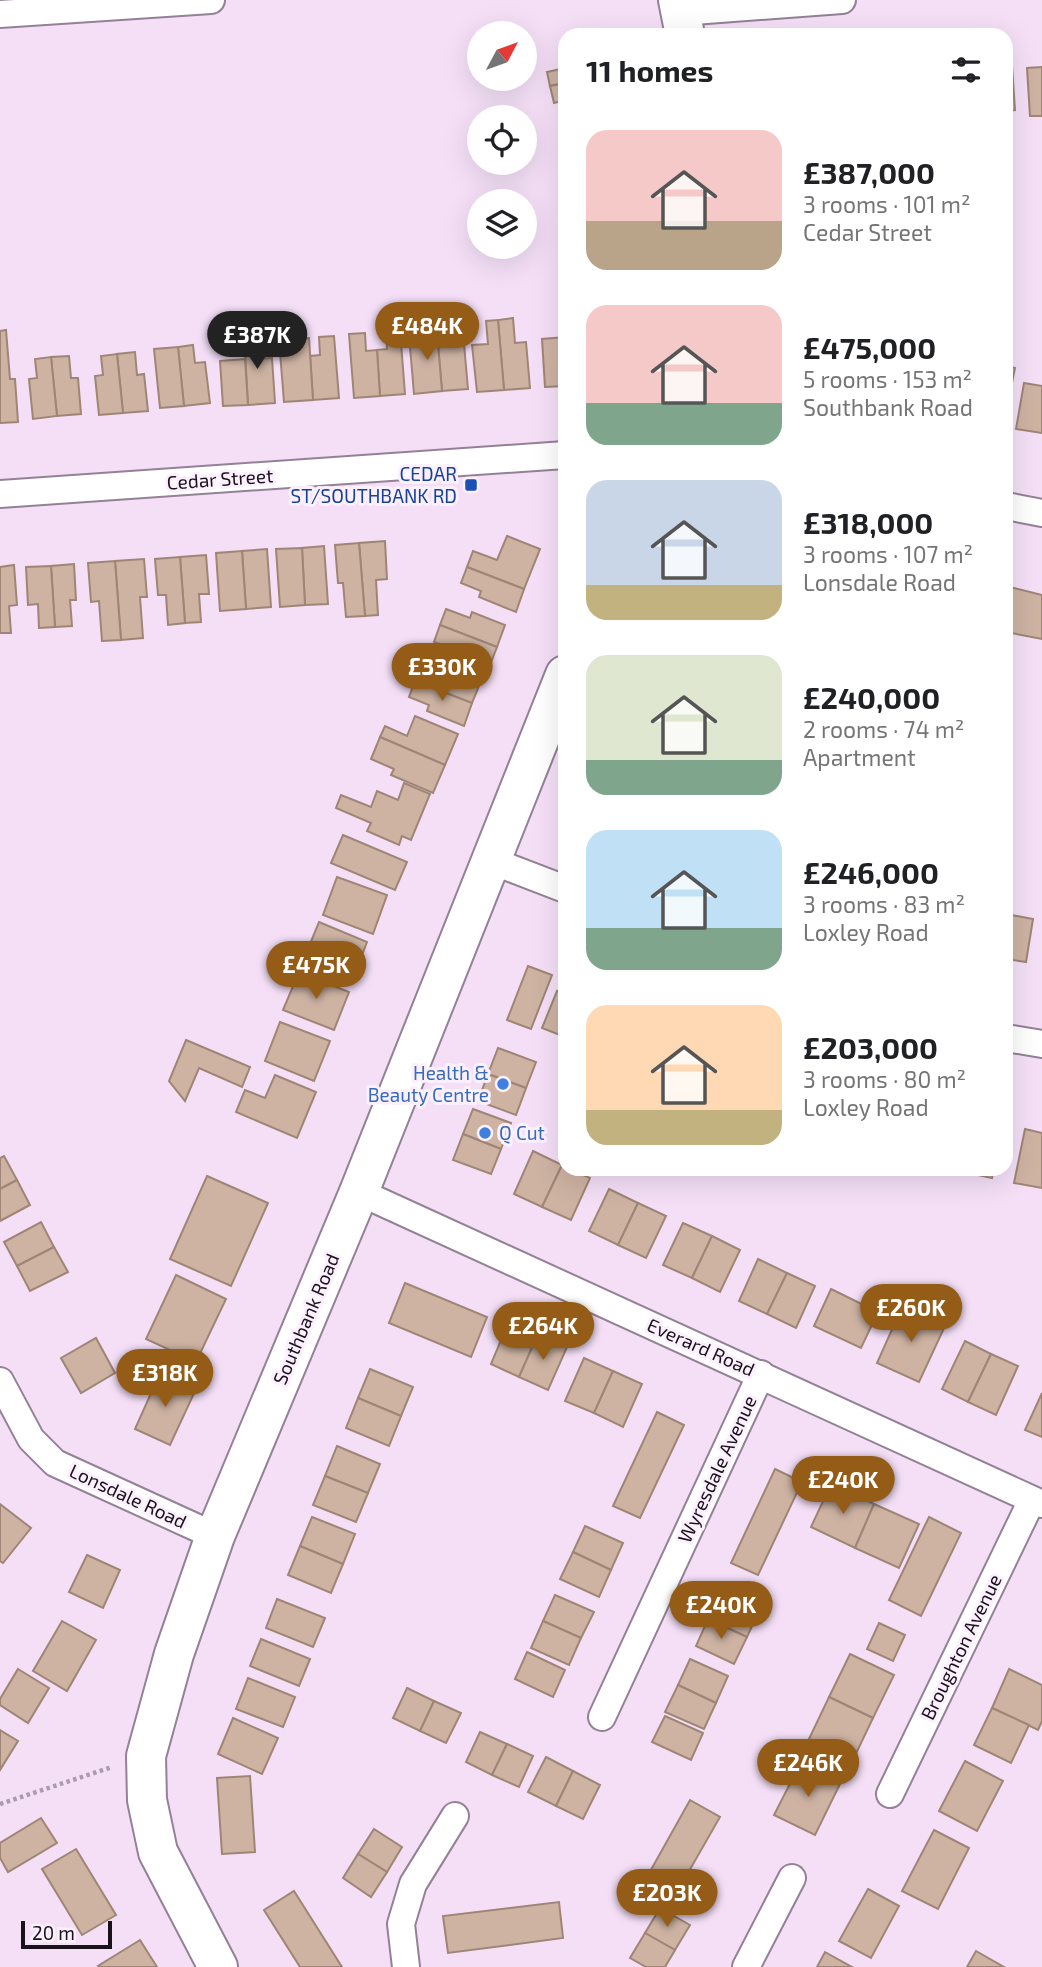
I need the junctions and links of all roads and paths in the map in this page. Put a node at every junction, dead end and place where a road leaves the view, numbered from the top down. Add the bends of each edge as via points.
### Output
1 (211, 0) edge
2 (842, 0) edge
3 (0, 14) edge
4 (681, 16) edge
5 (558, 456) edge
6 (0, 494) edge
7 (1013, 507) edge
8 (1042, 513) edge
9 (558, 693) edge
10 (492, 861) junction
11 (558, 886) edge
12 (1013, 1039) edge
13 (1042, 1044) edge
14 (359, 1192) junction
15 (761, 1374) junction
16 (0, 1381) edge
17 (1037, 1502) edge
18 (215, 1536) junction
19 (602, 1717) dead end
20 (146, 1756) junction
21 (890, 1794) dead end
22 (0, 1804) edge
23 (455, 1816) dead end
24 (792, 1878) dead end
25 (218, 1967) edge
26 (406, 1967) edge
27 (746, 1967) edge

1 - 3 street
2 - 4 street
5 - 6 street, Cedar Street
7 - 8 street
9 - 10 street, Southbank Road
10 - 11 street
10 - 14 street, Southbank Road
12 - 13 street
14 - 15 street, Everard Road
14 - 18 street, Southbank Road
15 - 17 street, Everard Road
15 - 19 street, Wyresdale Avenue
16 - 18 street, Lonsdale Road via 32,1439 55,1463
17 - 21 street, Broughton Avenue
18 - 20 street, Southbank Road via 174,1654
20 - 22 path
20 - 25 street, Southbank Road via 147,1800 158,1852
23 - 26 street via 413,1884 401,1924
24 - 27 street

